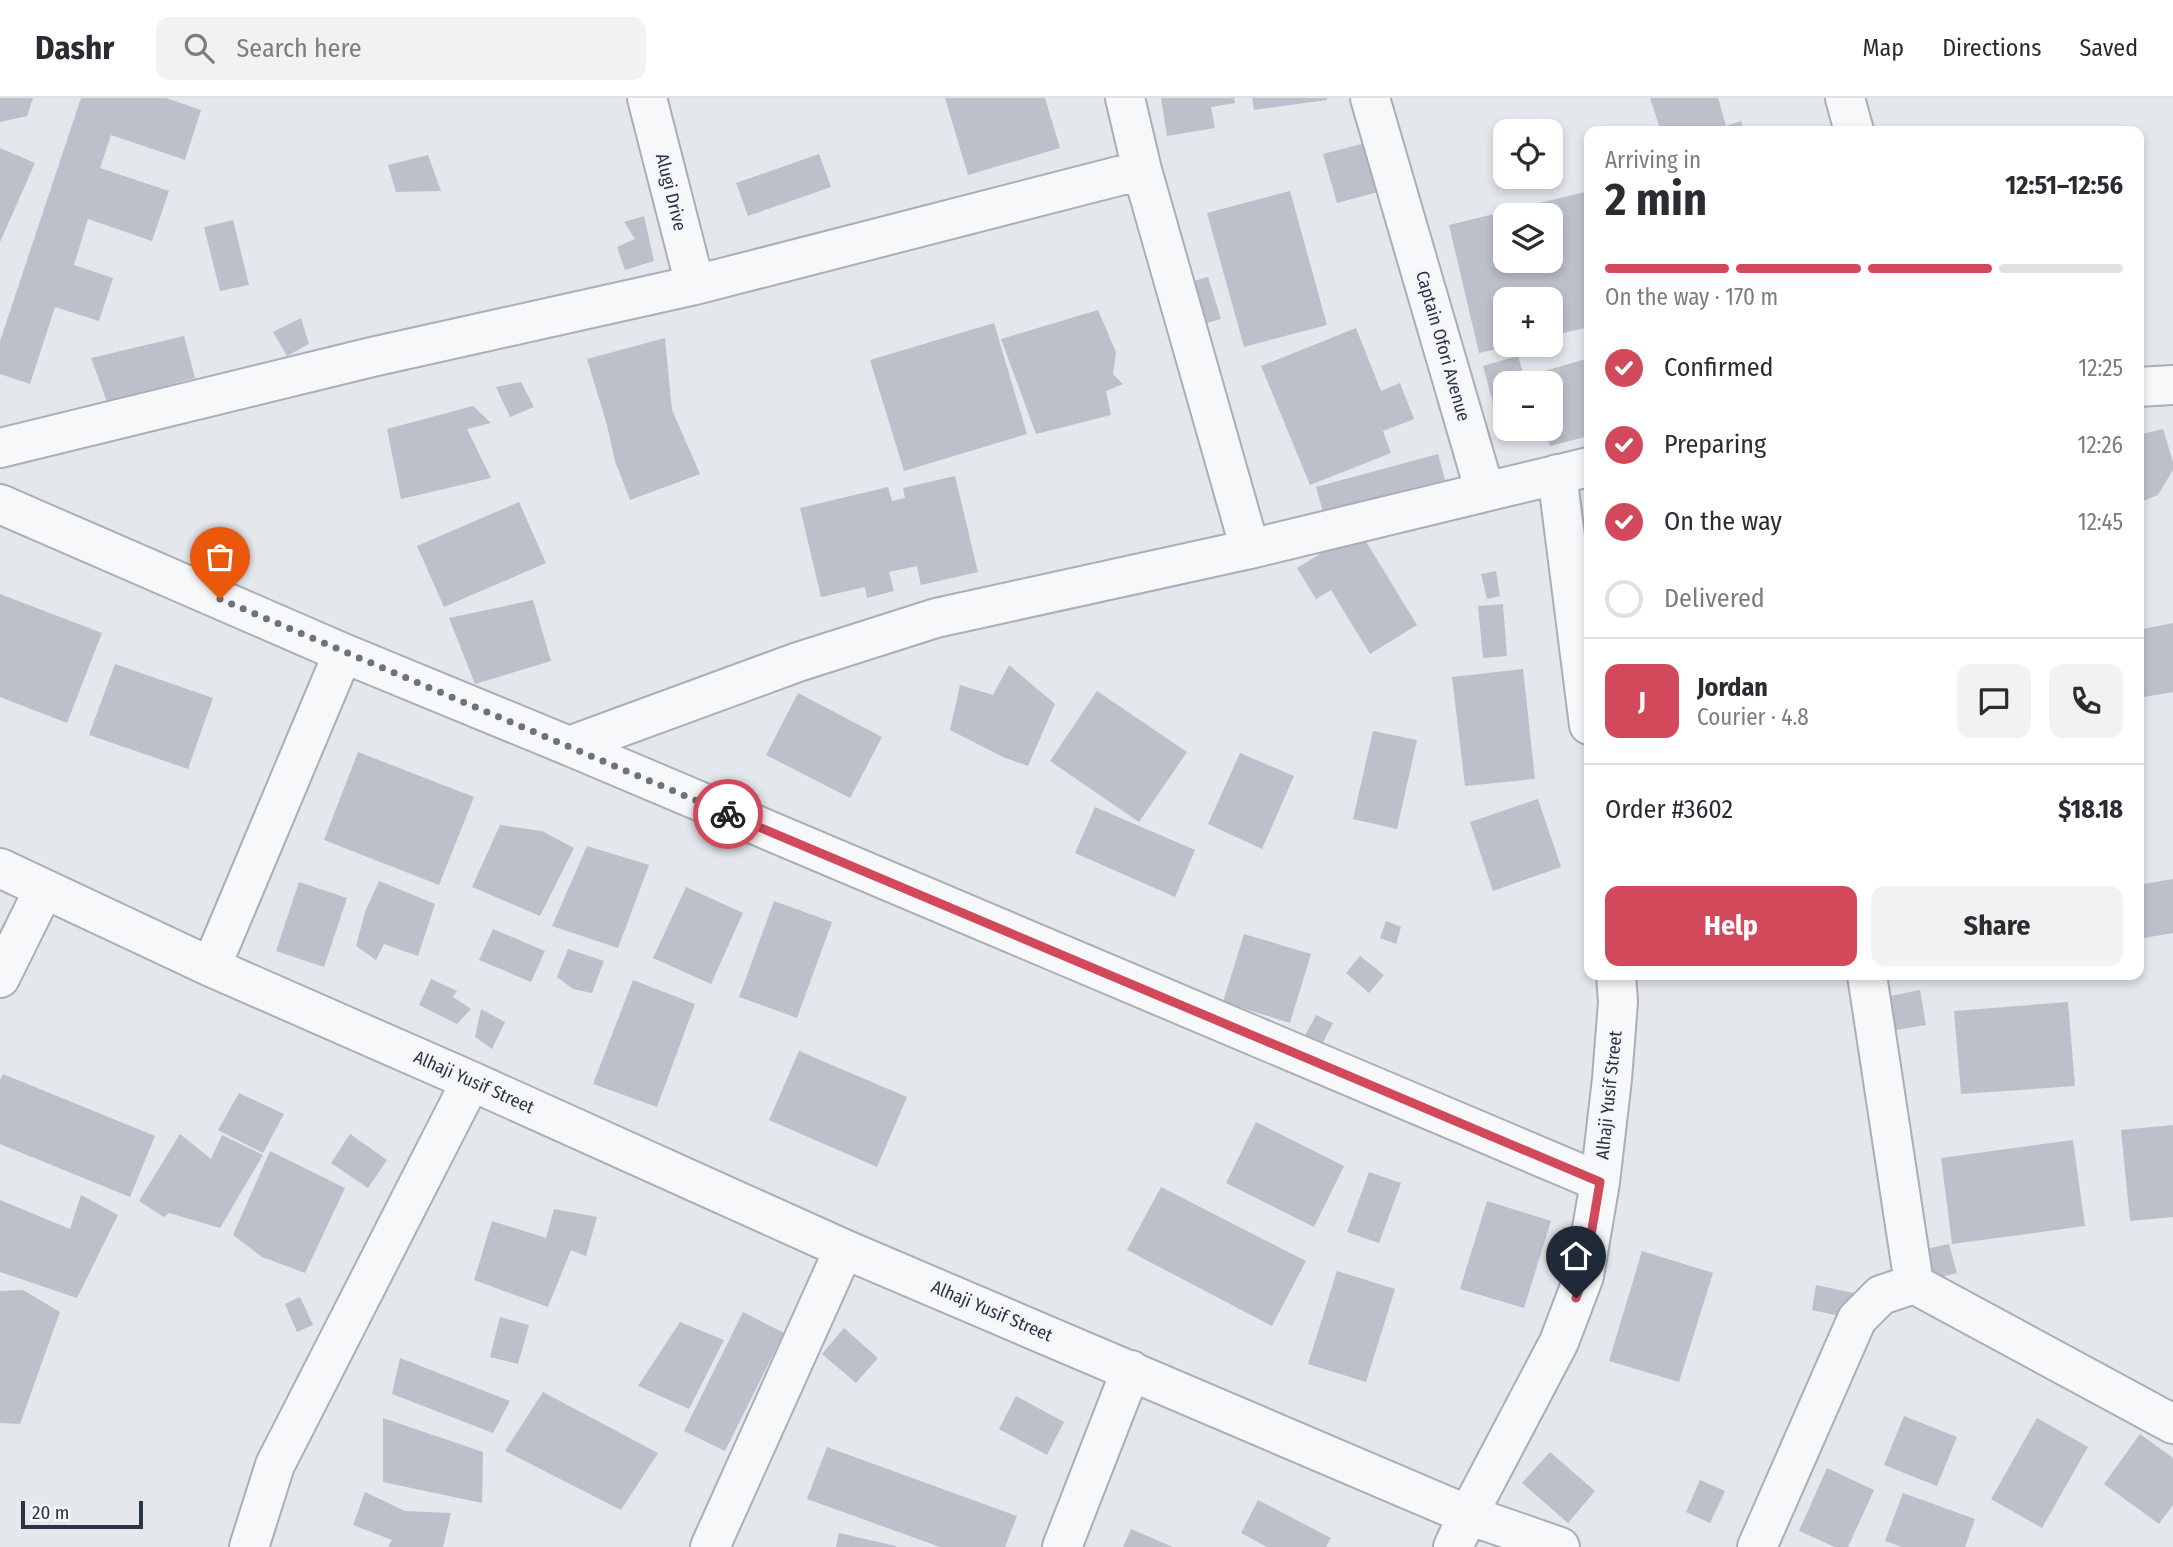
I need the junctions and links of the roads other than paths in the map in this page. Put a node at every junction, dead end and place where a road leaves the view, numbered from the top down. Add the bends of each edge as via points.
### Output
1 (647, 98) edge
2 (1125, 98) edge
3 (1370, 98) edge
4 (1845, 98) edge
5 (1853, 126) edge
6 (1142, 170) junction
7 (695, 285) junction
8 (2173, 385) edge
9 (2144, 387) edge
10 (0, 448) edge
11 (1573, 470) edge
12 (1485, 492) junction
13 (0, 504) edge
14 (1250, 549) junction
15 (1584, 645) edge
16 (343, 653) junction
17 (569, 746) junction
18 (0, 869) edge
19 (44, 890) junction
20 (211, 967) junction
21 (0, 978) edge
22 (1616, 980) edge
23 (1868, 980) edge
24 (471, 1081) junction
25 (1600, 1182) junction
26 (844, 1249) junction
27 (1914, 1284) junction
28 (1131, 1370) junction
29 (2173, 1424) edge
30 (1460, 1531) edge
31 (249, 1547) edge
32 (710, 1547) edge
33 (1062, 1547) edge
34 (1560, 1547) edge
35 (1757, 1547) edge

1 - 7 street, Alugi Drive
2 - 6 street
3 - 12 street, Captain Ofori Avenue
4 - 5 street
6 - 7 street
6 - 14 street
7 - 10 street via 372,357
8 - 9 street
11 - 12 street
11 - 15 street
12 - 14 street
13 - 16 street
14 - 17 street via 936,618 798,662
16 - 17 street
16 - 20 street
17 - 25 street
18 - 19 street, Alhaji Yusif Street
19 - 20 street, Alhaji Yusif Street
19 - 21 street
20 - 24 street, Alhaji Yusif Street
22 - 25 street, Alhaji Yusif Street via 1613,1066
23 - 27 street
24 - 26 street, Alhaji Yusif Street
24 - 31 street via 275,1465
25 - 30 street, Alhaji Yusif Street via 1584,1276 1559,1342
26 - 28 street, Alhaji Yusif Street
26 - 32 street
27 - 29 street
27 - 35 street via 1881,1295 1857,1319
28 - 30 street, Alhaji Yusif Street
28 - 33 street
30 - 34 street

